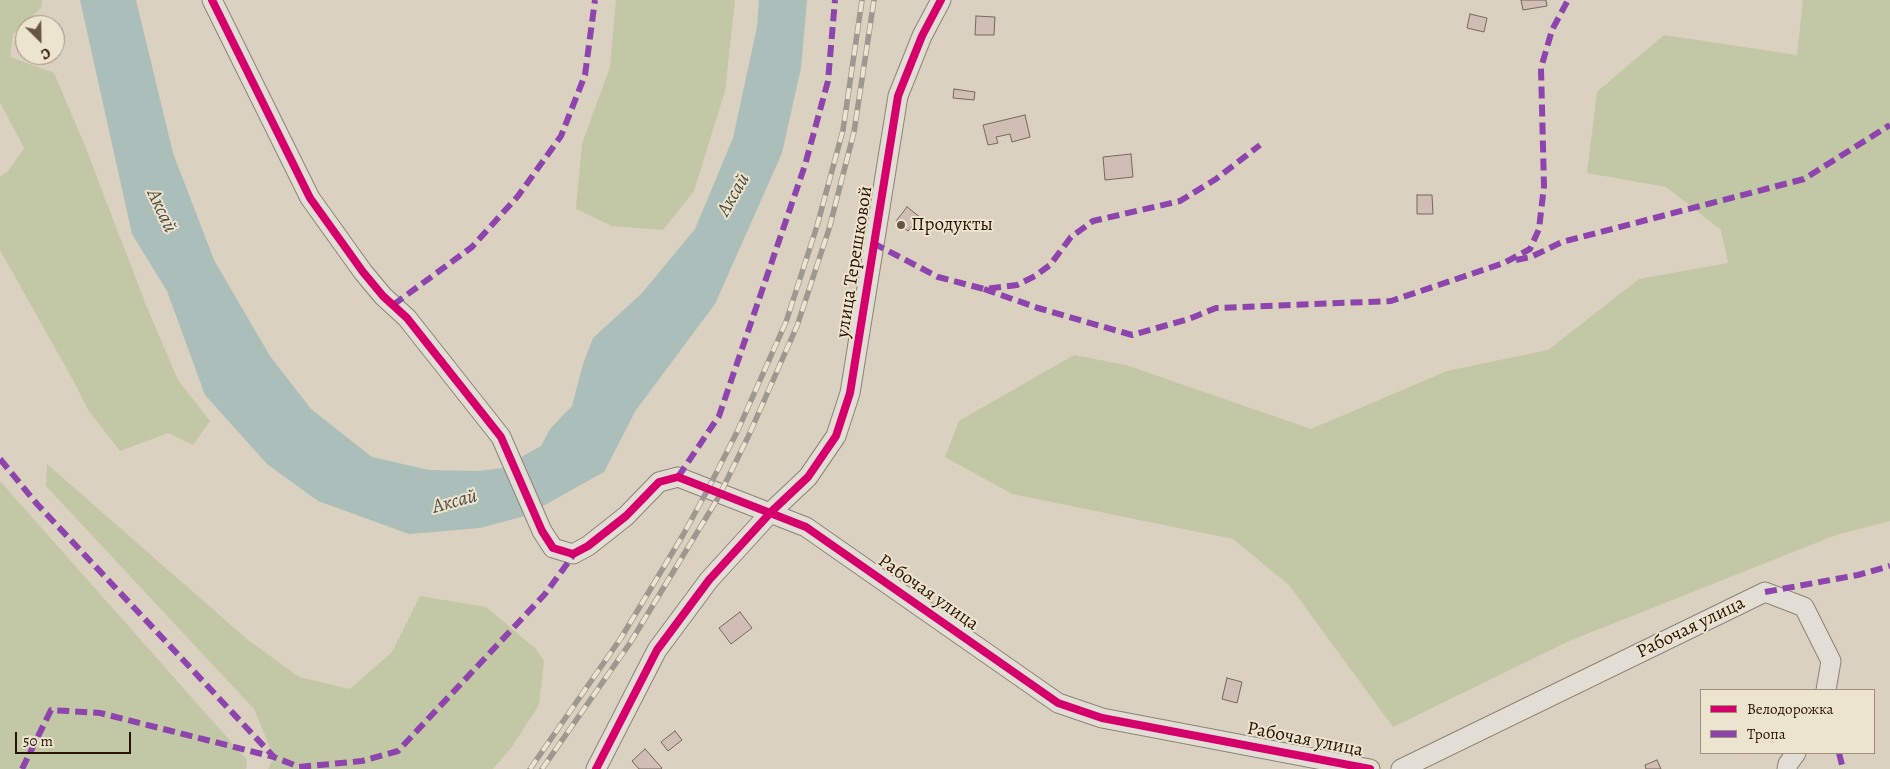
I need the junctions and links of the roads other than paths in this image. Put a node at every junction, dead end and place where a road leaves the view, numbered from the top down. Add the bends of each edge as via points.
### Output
1 (212, 0) edge
2 (941, 0) edge
3 (771, 512) junction
4 (1826, 689) edge
5 (1795, 754) edge
6 (596, 769) edge
7 (1370, 769) edge
8 (1402, 769) edge
9 (1787, 769) edge

1 - 3 street, Рабочая улица via 310,198 363,272 407,318 501,437 542,531 553,548 573,554 588,546 626,516 660,482 678,476
2 - 3 street, улица Терешковой via 922,36 898,96 859,346 845,410 836,436 808,477
3 - 6 street via 709,580 657,650
3 - 7 street, Рабочая улица via 806,527 1058,703 1102,718
4 - 8 street, Рабочая улица via 1831,662 1804,608 1766,592
5 - 9 street

